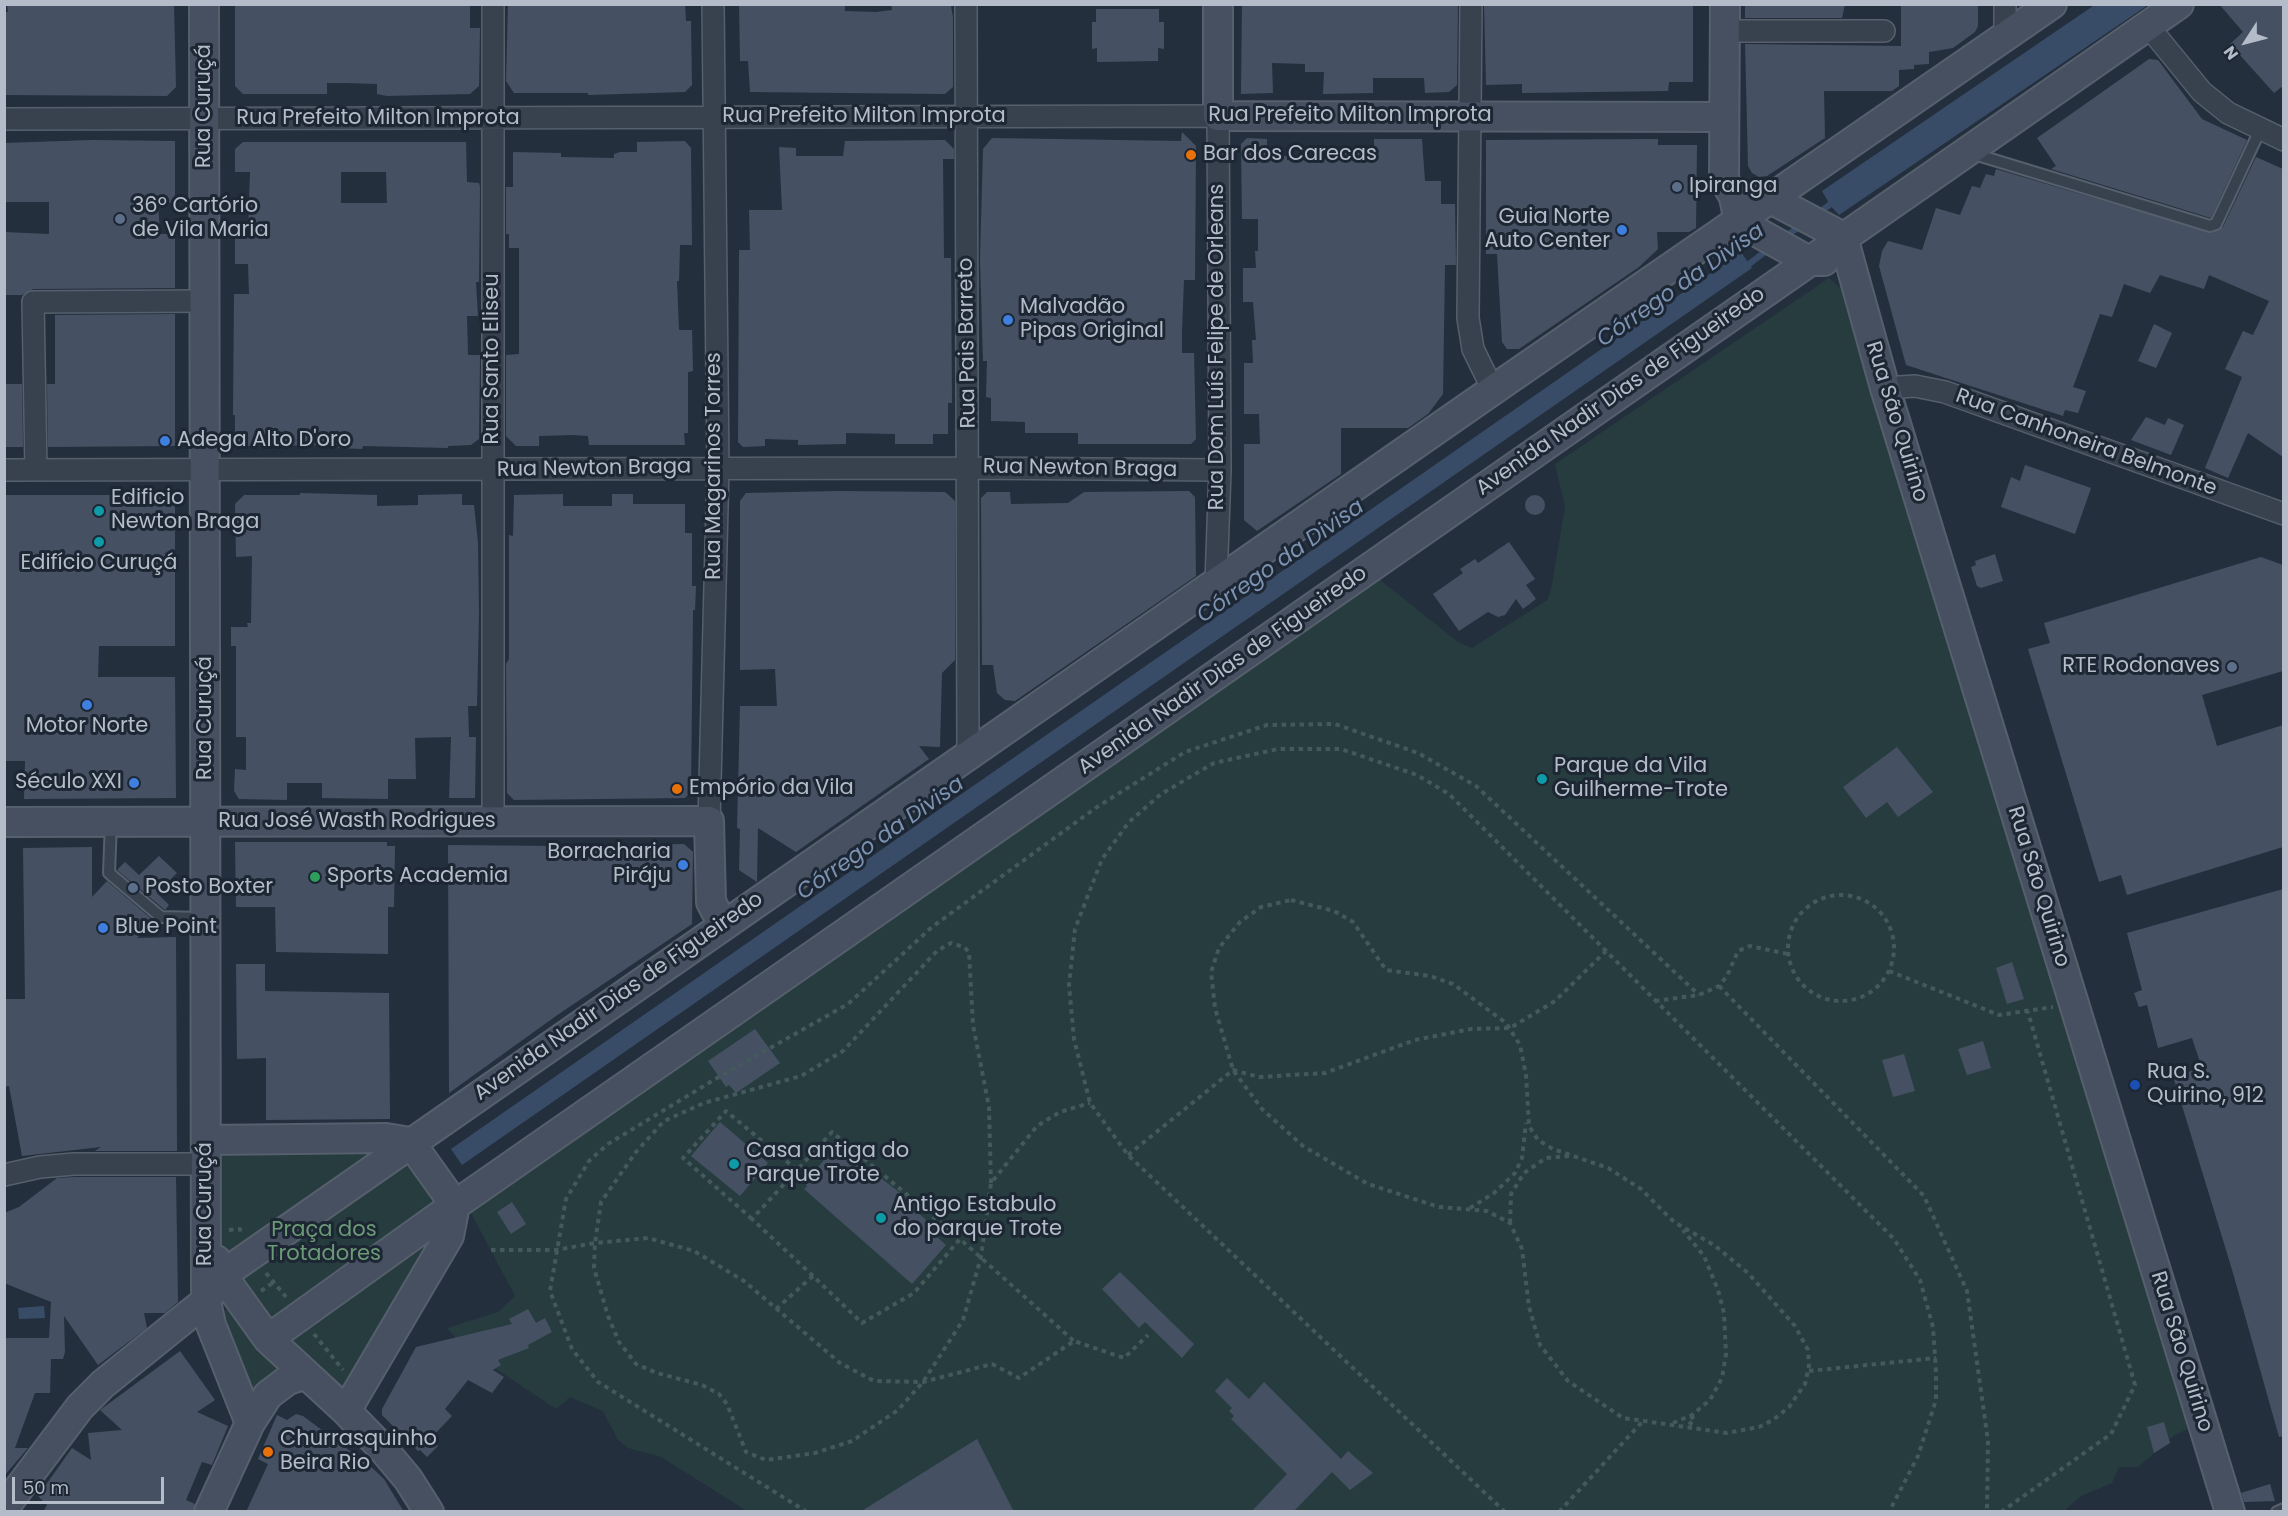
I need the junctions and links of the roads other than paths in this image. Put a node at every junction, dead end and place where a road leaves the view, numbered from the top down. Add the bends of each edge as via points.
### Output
1 (204, 4) edge
2 (493, 4) edge
3 (713, 4) edge
4 (966, 4) edge
5 (1218, 4) edge
6 (1471, 4) edge
7 (2005, 4) edge
8 (2052, 4) edge
9 (2179, 4) edge
10 (1725, 18) edge
11 (2148, 26) junction
12 (1884, 31) dead end
13 (2005, 37) junction
14 (965, 116) junction
15 (1218, 116) junction
16 (1471, 116) junction
17 (1723, 117) junction
18 (713, 118) junction
19 (4, 119) edge
20 (205, 119) junction
21 (494, 119) junction
22 (2260, 130) junction
23 (2283, 140) edge
24 (1968, 152) junction
25 (1771, 200) junction
26 (1737, 209) junction
27 (1846, 249) junction
28 (1809, 261) junction
29 (205, 301) junction
30 (1885, 388) junction
31 (1493, 390) junction
32 (718, 468) junction
33 (969, 468) junction
34 (205, 469) junction
35 (4, 470) edge
36 (36, 470) junction
37 (493, 470) junction
38 (1220, 470) junction
39 (2283, 514) edge
40 (1216, 582) junction
41 (968, 754) junction
42 (709, 821) junction
43 (4, 822) edge
44 (111, 822) junction
45 (206, 822) junction
46 (493, 822) junction
47 (206, 918) junction
48 (723, 924) junction
49 (410, 1142) junction
50 (207, 1152) junction
51 (4, 1175) edge
52 (455, 1205) junction
53 (218, 1232) junction
54 (222, 1275) junction
55 (206, 1301) junction
56 (268, 1339) junction
57 (304, 1375) junction
58 (346, 1411) junction
59 (250, 1423) junction
60 (4, 1508) edge
61 (2283, 1509) edge
62 (209, 1512) edge
63 (429, 1512) edge
64 (2230, 1512) edge
65 (2277, 1512) edge

1 - 20 main road, Rua Curuçá
2 - 21 street, Rua Santo Eliseu
3 - 18 street, Rua Magarinos Torres
4 - 14 street, Rua Pais Barreto
5 - 15 main road, Rua Dom Luís Felipe de Orleans
6 - 16 street
7 - 13 street
8 - 13 main road, Avenida Nadir Dias de Figueiredo
9 - 11 main road, Avenida Nadir Dias de Figueiredo
10 - 12 street
10 - 17 main road
11 - 22 street via 2202,92 2228,113
11 - 24 main road, Avenida Nadir Dias de Figueiredo
13 - 25 main road, Avenida Nadir Dias de Figueiredo
14 - 15 street, Rua Prefeito Milton Improta
14 - 18 street, Rua Prefeito Milton Improta
14 - 33 street, Rua Pais Barreto
15 - 16 main road, Rua Prefeito Milton Improta
15 - 38 street, Rua Dom Luís Felipe de Orleans
16 - 17 main road, Rua Prefeito Milton Improta
16 - 31 street via 1468,318 1473,349
17 - 26 main road via 1724,180
18 - 21 street, Rua Prefeito Milton Improta
18 - 32 street, Rua Magarinos Torres
19 - 20 street, Rua Prefeito Milton Improta
20 - 21 street, Rua Prefeito Milton Improta
20 - 29 main road, Rua Curuçá
21 - 37 street, Rua Santo Eliseu
22 - 23 street
22 - 24 lane via 2216,224 2210,226
24 - 27 main road, Avenida Nadir Dias de Figueiredo
25 - 26 main road, Avenida Nadir Dias de Figueiredo
25 - 27 main road
26 - 28 main road
26 - 31 main road, Avenida Nadir Dias de Figueiredo
27 - 28 main road, Avenida Nadir Dias de Figueiredo
27 - 30 main road, Rua São Quirino
28 - 52 main road, Avenida Nadir Dias de Figueiredo
29 - 34 main road, Rua Curuçá
29 - 36 street via 33,302
30 - 39 street, Rua Canhoneira Belmonte via 1915,386 1945,392
30 - 64 main road, Rua São Quirino
31 - 40 main road, Avenida Nadir Dias de Figueiredo
32 - 33 street, Rua Newton Braga
32 - 37 street, Rua Newton Braga
32 - 42 street, Rua Magarinos Torres
33 - 38 street, Rua Newton Braga
33 - 41 street, Rua Pais Barreto
34 - 36 street, Rua Newton Braga
34 - 37 street, Rua Newton Braga
34 - 45 main road, Rua Curuçá
35 - 36 street, Rua Newton Braga
37 - 46 street, Rua Santo Eliseu
38 - 40 street, Rua Dom Luís Felipe de Orleans
40 - 41 main road, Avenida Nadir Dias de Figueiredo
41 - 48 main road, Avenida Nadir Dias de Figueiredo
42 - 46 main road, Rua José Wasth Rodrigues
42 - 48 main road, Rua Magarinos Torres via 711,902
43 - 44 main road, Rua José Wasth Rodrigues
44 - 45 main road, Rua José Wasth Rodrigues
44 - 47 lane via 109,873 160,917
45 - 46 main road, Rua José Wasth Rodrigues
45 - 47 main road, Rua Curuçá
47 - 50 main road, Rua Curuçá
48 - 49 main road, Avenida Nadir Dias de Figueiredo
49 - 50 main road via 386,1138
49 - 52 main road
49 - 54 main road, Avenida Nadir Dias de Figueiredo
50 - 51 street via 40,1167
50 - 53 main road, Rua Curuçá
52 - 56 main road, Avenida Nadir Dias de Figueiredo
52 - 58 main road via 449,1236
53 - 54 main road
53 - 55 main road, Rua Curuçá
54 - 55 main road, Avenida Nadir Dias de Figueiredo
54 - 56 main road
55 - 59 main road, Rua Curuçá via 211,1325
55 - 60 main road, Avenida Nadir Dias de Figueiredo via 80,1407
56 - 57 main road
57 - 58 main road
57 - 59 main road via 277,1387
58 - 63 main road via 408,1479
59 - 62 main road
61 - 65 lane

